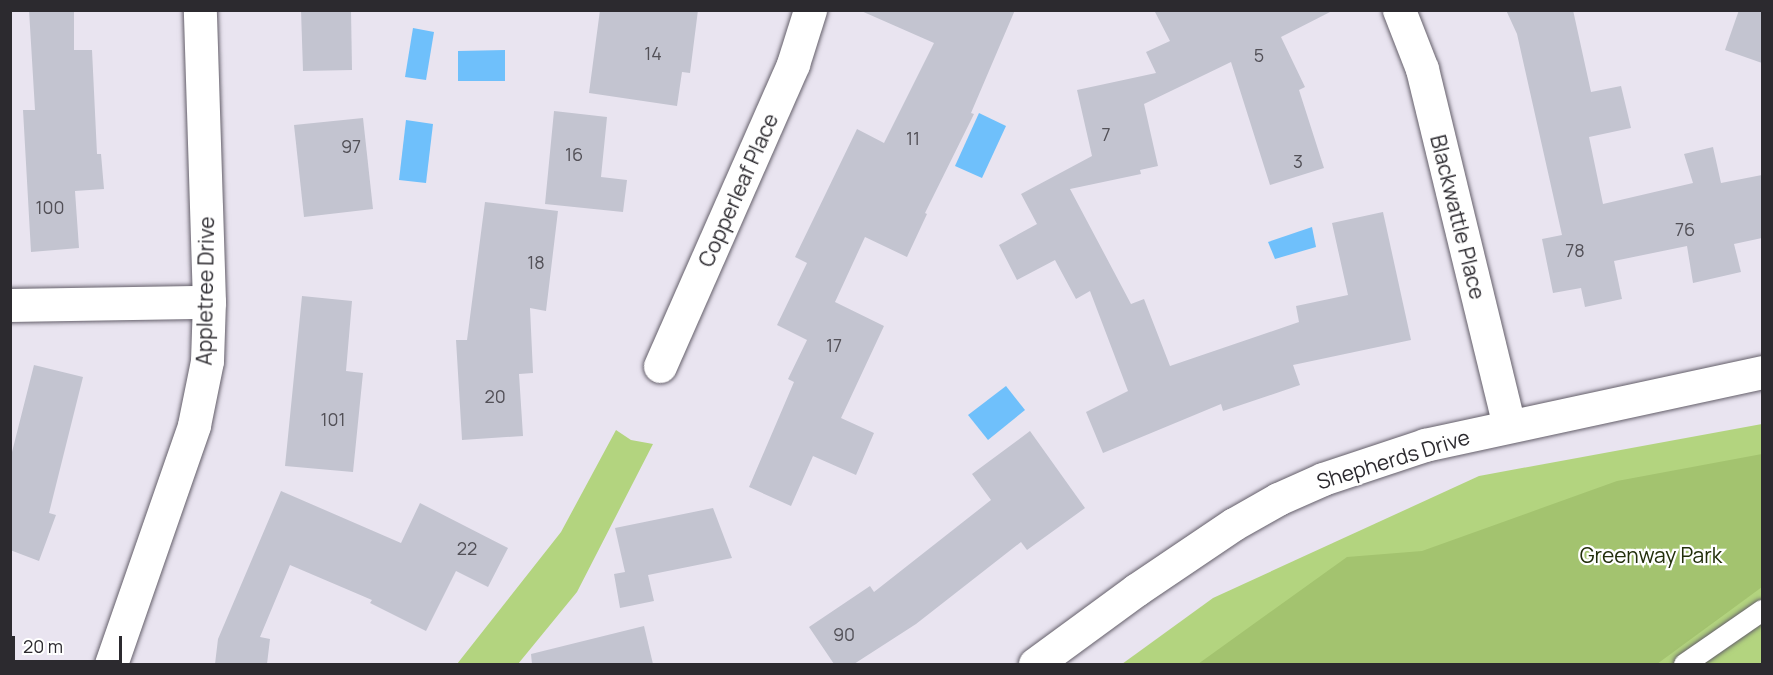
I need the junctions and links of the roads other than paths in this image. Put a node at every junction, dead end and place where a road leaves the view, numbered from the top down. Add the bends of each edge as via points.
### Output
1 (200, 10) edge
2 (810, 10) edge
3 (1399, 10) edge
4 (209, 302) junction
5 (10, 305) edge
6 (660, 366) dead end
7 (1762, 372) edge
8 (1509, 425) junction
9 (1762, 610) edge
10 (111, 664) edge
11 (1035, 664) edge
12 (1684, 664) edge

1 - 4 street, Appletree Drive
2 - 6 street, Copperleaf Place via 794,64
3 - 8 street, Blackwattle Place via 1422,69
4 - 5 street
4 - 10 street, Appletree Drive via 207,361 194,425
7 - 8 street, Shepherds Drive
8 - 11 street, Shepherds Drive via 1372,461 1278,499 1136,590
9 - 12 lane

